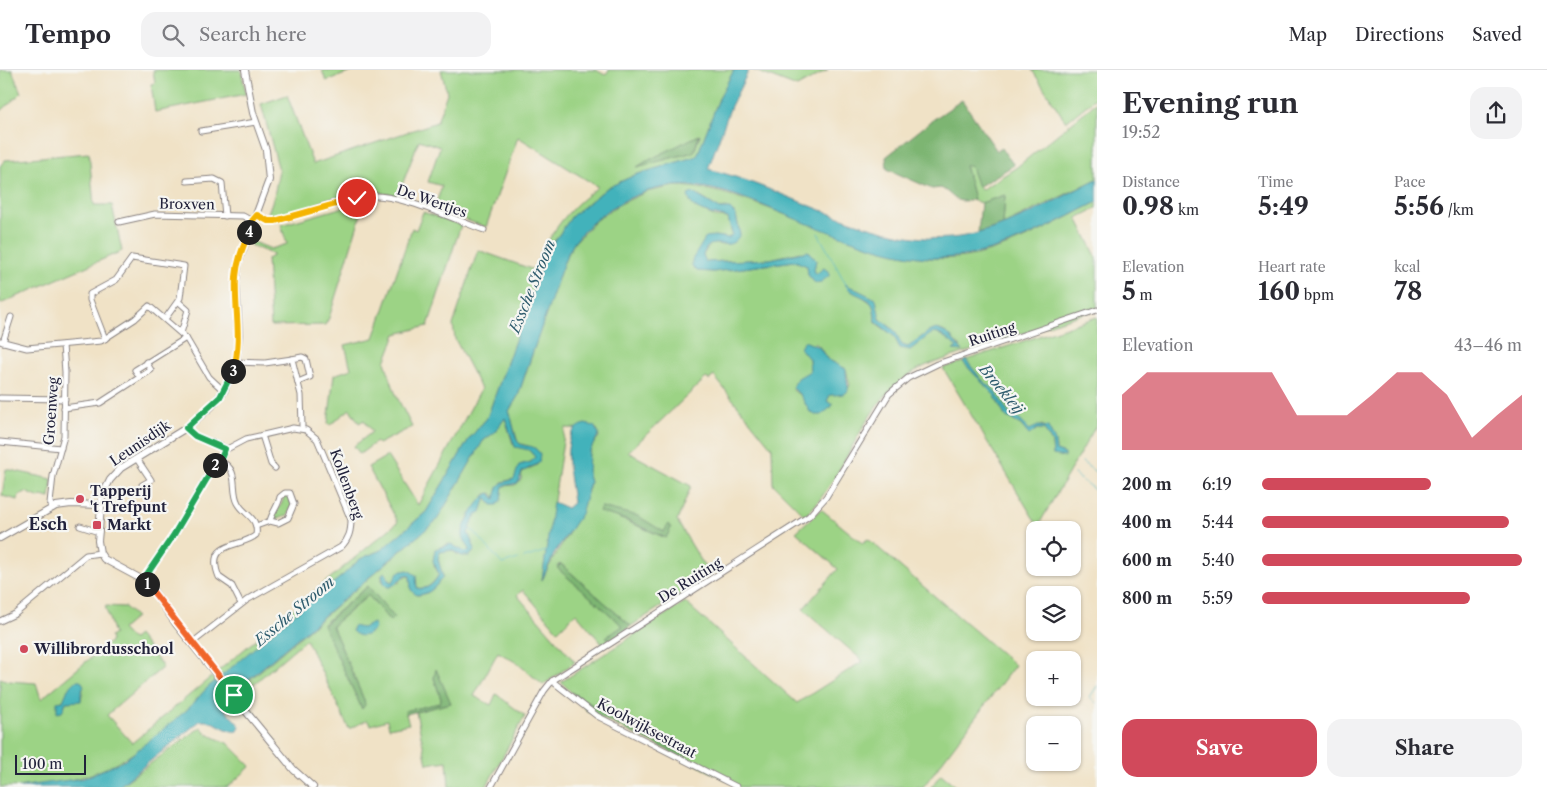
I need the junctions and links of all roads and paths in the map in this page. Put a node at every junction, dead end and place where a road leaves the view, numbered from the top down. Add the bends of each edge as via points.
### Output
1 (245, 70) edge
2 (256, 122) junction
3 (201, 131) dead end
4 (187, 181) dead end
5 (257, 215) junction
6 (225, 216) junction
7 (252, 221) junction
8 (119, 222) dead end
9 (484, 230) dead end
10 (179, 302) junction
11 (1097, 310) edge
12 (11, 317) dead end
13 (165, 319) junction
14 (181, 332) junction
15 (186, 338) junction
16 (105, 339) junction
17 (1, 341) edge
18 (63, 345) junction
19 (292, 359) junction
20 (146, 362) junction
21 (236, 362) junction
22 (140, 377) junction
23 (298, 382) junction
24 (898, 386) joint
25 (224, 391) junction
26 (0, 398) edge
27 (65, 399) junction
28 (64, 408) junction
29 (302, 426) dead end
30 (186, 428) junction
31 (262, 435) junction
32 (0, 442) edge
33 (61, 448) junction
34 (225, 449) junction
35 (137, 459) junction
36 (220, 461) junction
37 (275, 468) dead end
38 (142, 485) dead end
39 (101, 505) junction
40 (53, 508) junction
41 (270, 521) junction
42 (80, 526) dead end
43 (256, 526) junction
44 (99, 532) junction
45 (0, 538) edge
46 (100, 553) junction
47 (143, 580) junction
48 (241, 604) junction
49 (0, 621) edge
50 (192, 643) junction
51 (552, 681) junction
52 (313, 787) edge
53 (491, 787) edge
54 (737, 787) edge

1 - 2 street, Leunisdijk
2 - 3 street
2 - 5 street, Leunisdijk via 269,170 268,185
4 - 6 street, Broxven via 214,179 222,183
5 - 7 street, Leunisdijk
5 - 9 street, De Wertjes via 275,221 357,198 379,196
6 - 7 street, Broxven via 243,216
6 - 8 street, Broxven via 155,214
7 - 21 street, Leunisdijk via 236,274
10 - 13 street
10 - 14 street via 188,310
10 - 16 street via 184,266 132,258 116,280 92,292 90,300
11 - 24 street, Ruiting via 921,370
12 - 17 street
13 - 14 street
13 - 16 street via 146,307 135,319
14 - 15 street
15 - 20 street
15 - 25 street via 209,377
16 - 18 street
17 - 18 street via 27,348
18 - 27 street, Groenweg
19 - 21 street via 265,363
19 - 23 street
19 - 23 street via 306,359 310,377
20 - 22 street via 135,370
20 - 22 street via 152,370
21 - 25 street, Leunisdijk
22 - 28 street via 100,403
23 - 29 street via 303,405
24 - 51 street, De Ruiting via 876,414 826,497 809,516
25 - 30 street, Leunisdijk
26 - 27 street
27 - 28 street, Groenweg
28 - 33 street, Groenweg
30 - 34 street via 195,436
30 - 35 street, Leunisdijk
31 - 34 street, Kollenberg
31 - 37 street
31 - 48 street, Kollenberg via 298,428 317,438 351,520 351,528 341,547
32 - 33 street
33 - 40 street, Groenweg via 53,476 50,503
34 - 36 street
35 - 38 street via 151,480
35 - 39 street, Leunisdijk via 110,480
36 - 43 street via 233,475 238,503 252,516
36 - 47 street
39 - 40 street via 71,504
39 - 44 street, Leunisdijk
40 - 45 street
41 - 41 street via 278,523 288,518 294,504 290,493 280,497
41 - 43 street
42 - 44 street
43 - 48 street via 253,538 232,544 216,560 219,577 232,586
44 - 46 street
46 - 47 street via 107,561
46 - 49 street via 86,555 15,614
47 - 50 street
48 - 50 street, Kollenberg
50 - 52 street via 294,770
51 - 53 street, De Ruiting
51 - 54 street, Koolwijksestraat via 597,716

